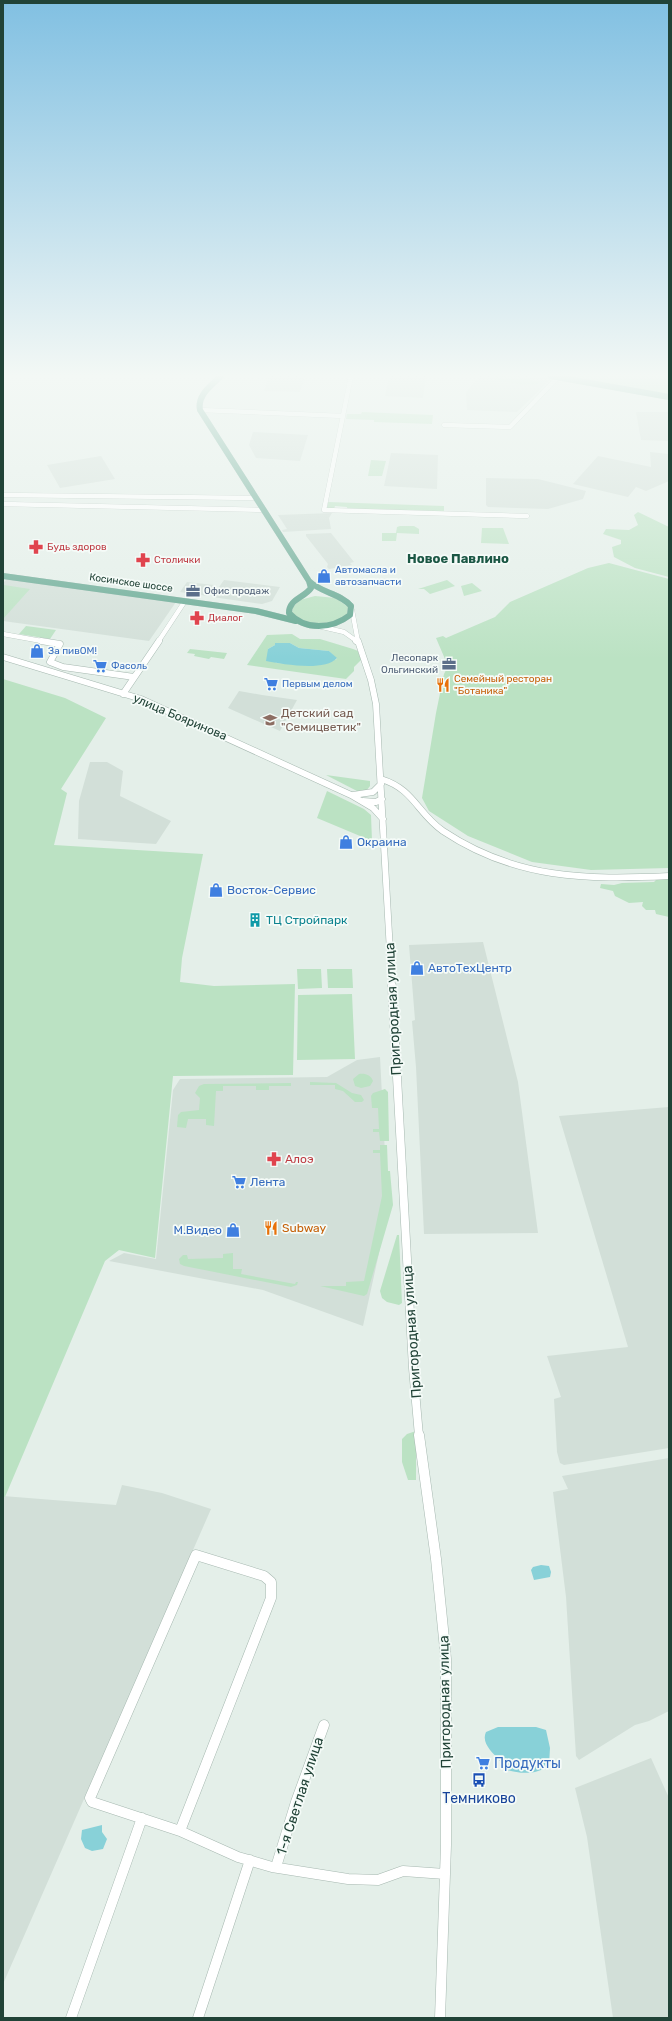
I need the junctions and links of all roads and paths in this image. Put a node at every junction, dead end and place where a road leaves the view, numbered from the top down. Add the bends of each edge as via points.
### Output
1 (238, 470) edge
2 (332, 470) edge
3 (3, 495) edge
4 (255, 498) junction
5 (3, 504) edge
6 (263, 510) junction
7 (526, 516) dead end
8 (3, 576) edge
9 (309, 581) junction
10 (333, 595) junction
11 (296, 600) junction
12 (185, 601) junction
13 (352, 610) junction
14 (256, 611) junction
15 (298, 621) junction
16 (314, 626) junction
17 (3, 634) edge
18 (361, 648) junction
19 (3, 657) edge
20 (134, 677) junction
21 (123, 694) junction
22 (381, 782) junction
23 (351, 795) junction
24 (361, 800) junction
25 (382, 800) junction
26 (383, 820) junction
27 (669, 876) edge
28 (324, 1725) dead end
29 (142, 1818) junction
30 (180, 1831) junction
31 (250, 1860) junction
32 (276, 1867) junction
33 (445, 1874) junction
34 (72, 2018) edge
35 (198, 2018) edge
36 (440, 2018) edge

1 - 4 main road
2 - 7 street via 324,510
3 - 4 street
4 - 6 main road
5 - 6 street
6 - 9 main road
8 - 12 main road, Косинское шоссе
9 - 10 main road via 317,589
9 - 11 main road via 310,590
10 - 11 main road via 314,594
10 - 13 main road via 346,601
11 - 14 main road, Косинское шоссе via 282,608
11 - 15 main road via 289,607 289,613
12 - 14 main road, Косинское шоссе
12 - 20 street
13 - 16 main road via 350,616 343,621
13 - 18 street, Пригородная улица
14 - 15 main road, Косинское шоссе
15 - 16 main road, Косинское шоссе
16 - 18 street via 344,632 354,638
17 - 20 street via 60,644 50,662 63,667
18 - 22 street, Пригородная улица via 375,692
19 - 21 street, улица Бояринова
20 - 21 street
21 - 23 street, улица Бояринова via 196,722
22 - 23 street via 373,792
22 - 25 street, Пригородная улица
22 - 27 street via 400,787 436,827 460,842 524,867 591,878
23 - 24 street, улица Бояринова
24 - 25 street, улица Бояринова
24 - 26 street, улица Бояринова via 378,812
25 - 26 street, Пригородная улица
26 - 33 street, Пригородная улица via 413,1368 446,1659
28 - 32 street, 1-я Светлая улица
29 - 30 street
29 - 30 street via 92,1802 90,1798 196,1555 264,1576 271,1582 271,1598
29 - 34 street
30 - 31 street
31 - 32 street
31 - 35 street
32 - 33 street via 348,1879 378,1880 403,1871
33 - 36 street, Пригородная улица

